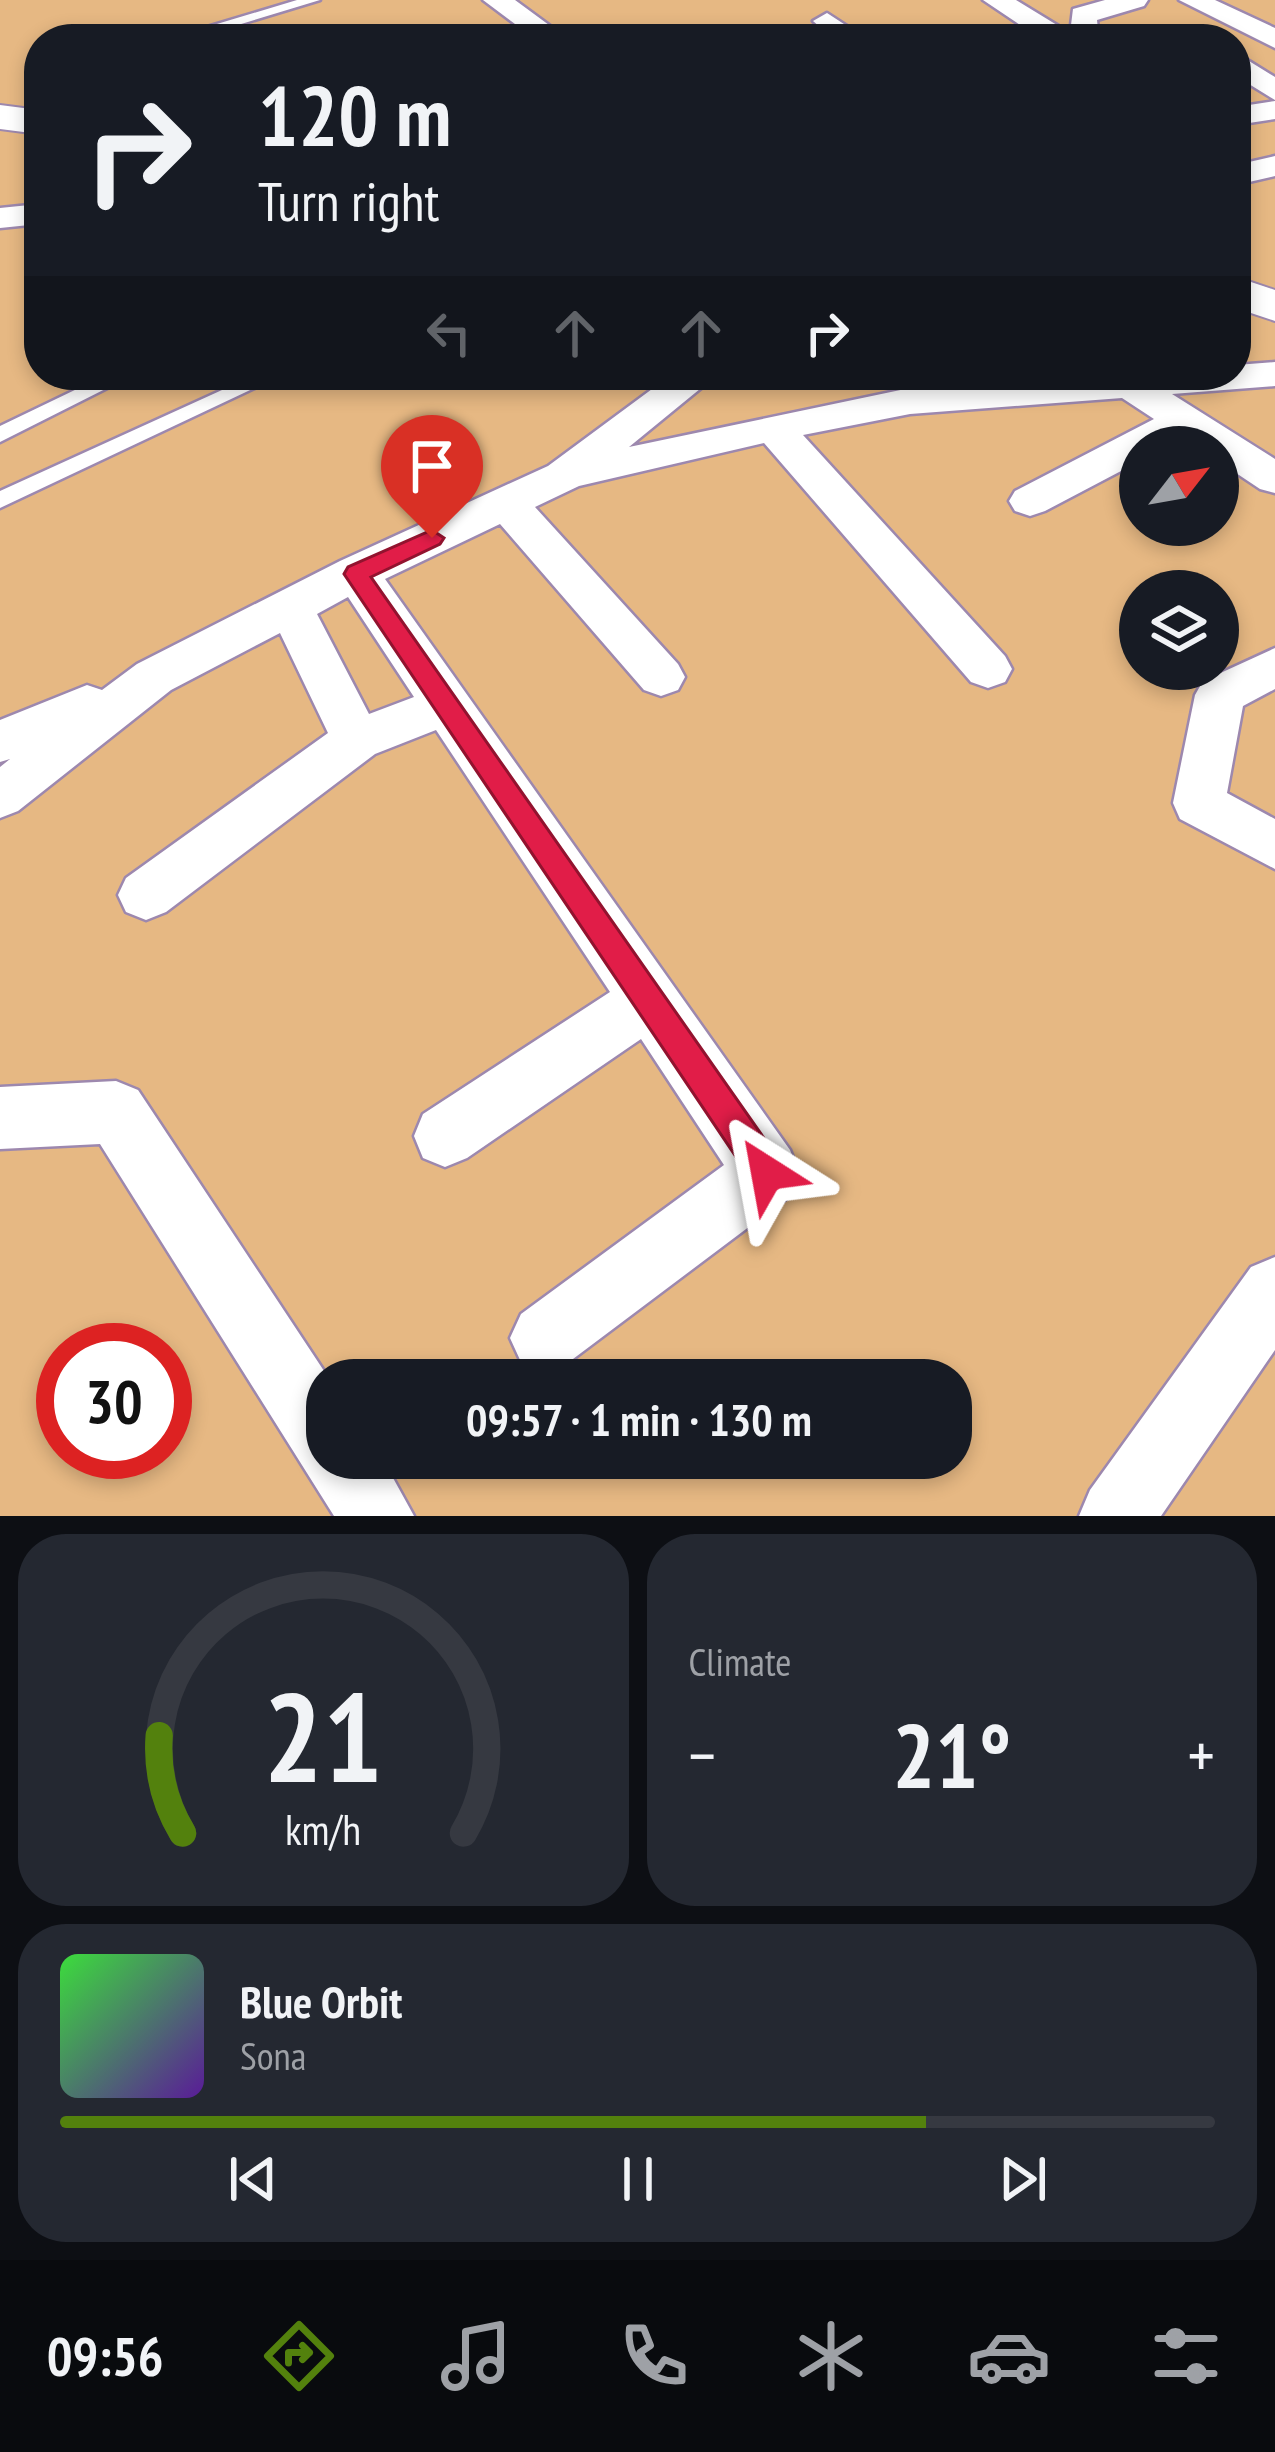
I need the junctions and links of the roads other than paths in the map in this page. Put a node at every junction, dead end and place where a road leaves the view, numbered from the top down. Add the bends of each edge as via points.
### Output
1 (313, 0) edge
2 (497, 0) edge
3 (997, 0) edge
4 (1134, 0) edge
5 (1193, 0) edge
6 (827, 21) dead end
7 (228, 24) edge
8 (532, 24) edge
9 (831, 24) edge
10 (1036, 24) edge
11 (1084, 24) edge
12 (1243, 24) edge
13 (92, 390) edge
14 (239, 390) edge
15 (677, 390) edge
16 (1061, 390) edge
17 (1137, 390) edge
18 (1183, 421) junction
19 (774, 428) junction
20 (0, 435) edge
21 (562, 476) junction
22 (1275, 479) edge
23 (0, 500) edge
24 (1030, 501) dead end
25 (507, 503) junction
26 (356, 574) junction
27 (290, 607) junction
28 (1275, 668) edge
29 (988, 669) dead end
30 (154, 677) junction
31 (661, 677) dead end
32 (447, 705) junction
33 (357, 740) junction
34 (0, 742) edge
35 (0, 796) edge
36 (1275, 846) edge
37 (146, 895) dead end
38 (648, 1000) junction
39 (0, 1118) edge
40 (445, 1136) dead end
41 (1275, 1291) edge
42 (545, 1338) dead end
43 (306, 1406) edge
44 (353, 1479) edge
45 (377, 1516) edge
46 (1116, 1516) edge

1 - 7 lane
2 - 8 street
3 - 10 street
4 - 11 street via 1083,15
5 - 12 street
6 - 9 street
13 - 20 lane
14 - 23 lane
15 - 21 street
16 - 19 street via 910,401
17 - 18 street
18 - 22 street
18 - 24 street
19 - 21 street
19 - 29 street
21 - 25 street
25 - 26 street
25 - 31 street
26 - 27 street
26 - 32 street
27 - 30 street
27 - 33 street
28 - 36 street via 1220,695 1199,802
30 - 34 street
30 - 35 street
32 - 33 street
32 - 38 street
33 - 37 street
38 - 40 street
38 - 42 street via 767,1173
39 - 43 street via 116,1112
41 - 46 street
44 - 45 street

